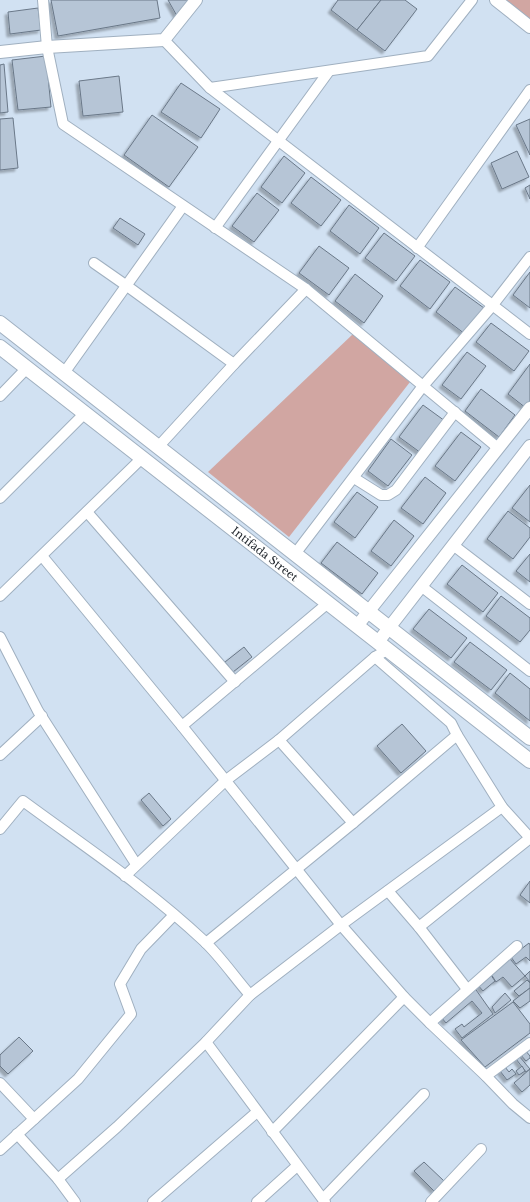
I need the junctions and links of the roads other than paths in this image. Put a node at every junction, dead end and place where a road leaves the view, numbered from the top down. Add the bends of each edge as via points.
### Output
1 (43, 0) edge
2 (196, 0) edge
3 (472, 0) edge
4 (496, 0) edge
5 (530, 27) edge
6 (164, 40) junction
7 (47, 47) junction
8 (0, 52) edge
9 (329, 71) junction
10 (210, 88) junction
11 (530, 90) edge
12 (278, 141) junction
13 (183, 206) junction
14 (215, 228) junction
15 (417, 248) junction
16 (530, 257) edge
17 (94, 263) dead end
18 (127, 286) junction
19 (306, 289) junction
20 (492, 306) junction
21 (0, 323) edge
22 (530, 334) edge
23 (0, 346) edge
24 (234, 364) junction
25 (27, 368) junction
26 (64, 373) junction
27 (424, 386) junction
28 (0, 396) edge
29 (530, 408) edge
30 (455, 412) junction
31 (86, 413) junction
32 (530, 446) edge
33 (158, 447) junction
34 (498, 448) junction
35 (142, 458) junction
36 (354, 478) junction
37 (0, 498) edge
38 (86, 512) junction
39 (453, 545) junction
40 (295, 554) junction
41 (42, 556) junction
42 (421, 586) junction
43 (0, 596) edge
44 (328, 603) junction
45 (530, 604) edge
46 (368, 612) junction
47 (357, 626) junction
48 (389, 628) junction
49 (0, 637) edge
50 (382, 646) junction
51 (375, 657) junction
52 (530, 671) edge
53 (235, 682) junction
54 (42, 716) junction
55 (182, 726) junction
56 (456, 735) junction
57 (530, 738) edge
58 (278, 740) junction
59 (0, 755) edge
60 (530, 761) edge
61 (225, 781) junction
62 (502, 807) junction
63 (2, 823) edge
64 (353, 823) junction
65 (530, 838) edge
66 (136, 864) junction
67 (296, 869) junction
68 (124, 876) junction
69 (388, 891) junction
70 (174, 914) junction
71 (341, 925) junction
72 (419, 927) junction
73 (206, 942) junction
74 (517, 946) dead end
75 (467, 990) junction
76 (250, 995) junction
77 (404, 997) junction
78 (430, 1023) junction
79 (206, 1042) junction
80 (530, 1043) edge
81 (486, 1076) junction
82 (0, 1083) edge
83 (424, 1094) dead end
84 (257, 1112) junction
85 (530, 1118) edge
86 (34, 1119) junction
87 (272, 1132) junction
88 (17, 1134) junction
89 (481, 1149) dead end
90 (0, 1150) edge
91 (297, 1166) junction
92 (58, 1179) junction
93 (71, 1200) edge
94 (324, 1201) edge
95 (153, 1202) edge
96 (256, 1202) edge
97 (431, 1202) edge

1 - 7 street
2 - 6 street
3 - 9 street via 428,56
4 - 5 street
6 - 7 street
6 - 10 street
7 - 8 street
7 - 13 street via 63,124
9 - 10 street
9 - 12 street
10 - 12 street
11 - 15 street
12 - 14 street
12 - 15 street
13 - 14 street
13 - 18 street
14 - 19 street
15 - 20 street
16 - 20 street
17 - 18 street
18 - 24 street
18 - 26 street
19 - 24 street
19 - 27 street
20 - 22 street
20 - 27 street
21 - 26 main road, Intifada Street
23 - 25 main road, Intifada Street
24 - 33 street
25 - 28 street
25 - 31 main road, Intifada Street
26 - 33 main road, Intifada Street
27 - 30 street
27 - 36 street
29 - 34 street
30 - 34 street
30 - 36 street via 396,490 388,495 381,495
31 - 35 main road, Intifada Street
31 - 37 street
32 - 39 street
33 - 40 main road, Intifada Street
34 - 46 street
35 - 38 street
35 - 44 main road, Intifada Street
36 - 40 street
38 - 41 street
38 - 53 street
39 - 42 street
39 - 45 street
40 - 46 main road, Intifada Street
41 - 43 street
41 - 55 street
42 - 48 street
42 - 52 street
44 - 47 main road, Intifada Street
44 - 53 street
46 - 47 street
46 - 48 main road, Intifada Street
47 - 50 main road, Intifada Street
48 - 50 street
48 - 57 main road, Intifada Street
49 - 54 street
50 - 51 street
50 - 60 main road, Intifada Street
51 - 56 street via 451,723
51 - 58 street
53 - 55 street
54 - 59 street
54 - 66 street
55 - 61 street
56 - 62 street
56 - 64 street
58 - 61 street
58 - 64 street
61 - 66 street
61 - 67 street
62 - 65 street
62 - 69 street
63 - 68 street via 23,801
64 - 67 street
65 - 72 street
66 - 68 street
67 - 71 street
67 - 73 street
68 - 70 street
69 - 71 street
69 - 72 street
70 - 73 street
70 - 86 street via 141,949 120,984 131,1014 78,1079
71 - 76 street
71 - 77 street
72 - 75 street
73 - 76 street
74 - 75 street
75 - 78 street
76 - 79 street
77 - 78 street
77 - 87 street
78 - 81 street
79 - 84 street
79 - 92 street
80 - 81 street
81 - 85 street
82 - 86 street
83 - 94 street
84 - 87 street
84 - 95 street
86 - 88 street
87 - 91 street
88 - 90 street
88 - 92 street
89 - 97 street
91 - 94 street
91 - 96 street
92 - 93 street

